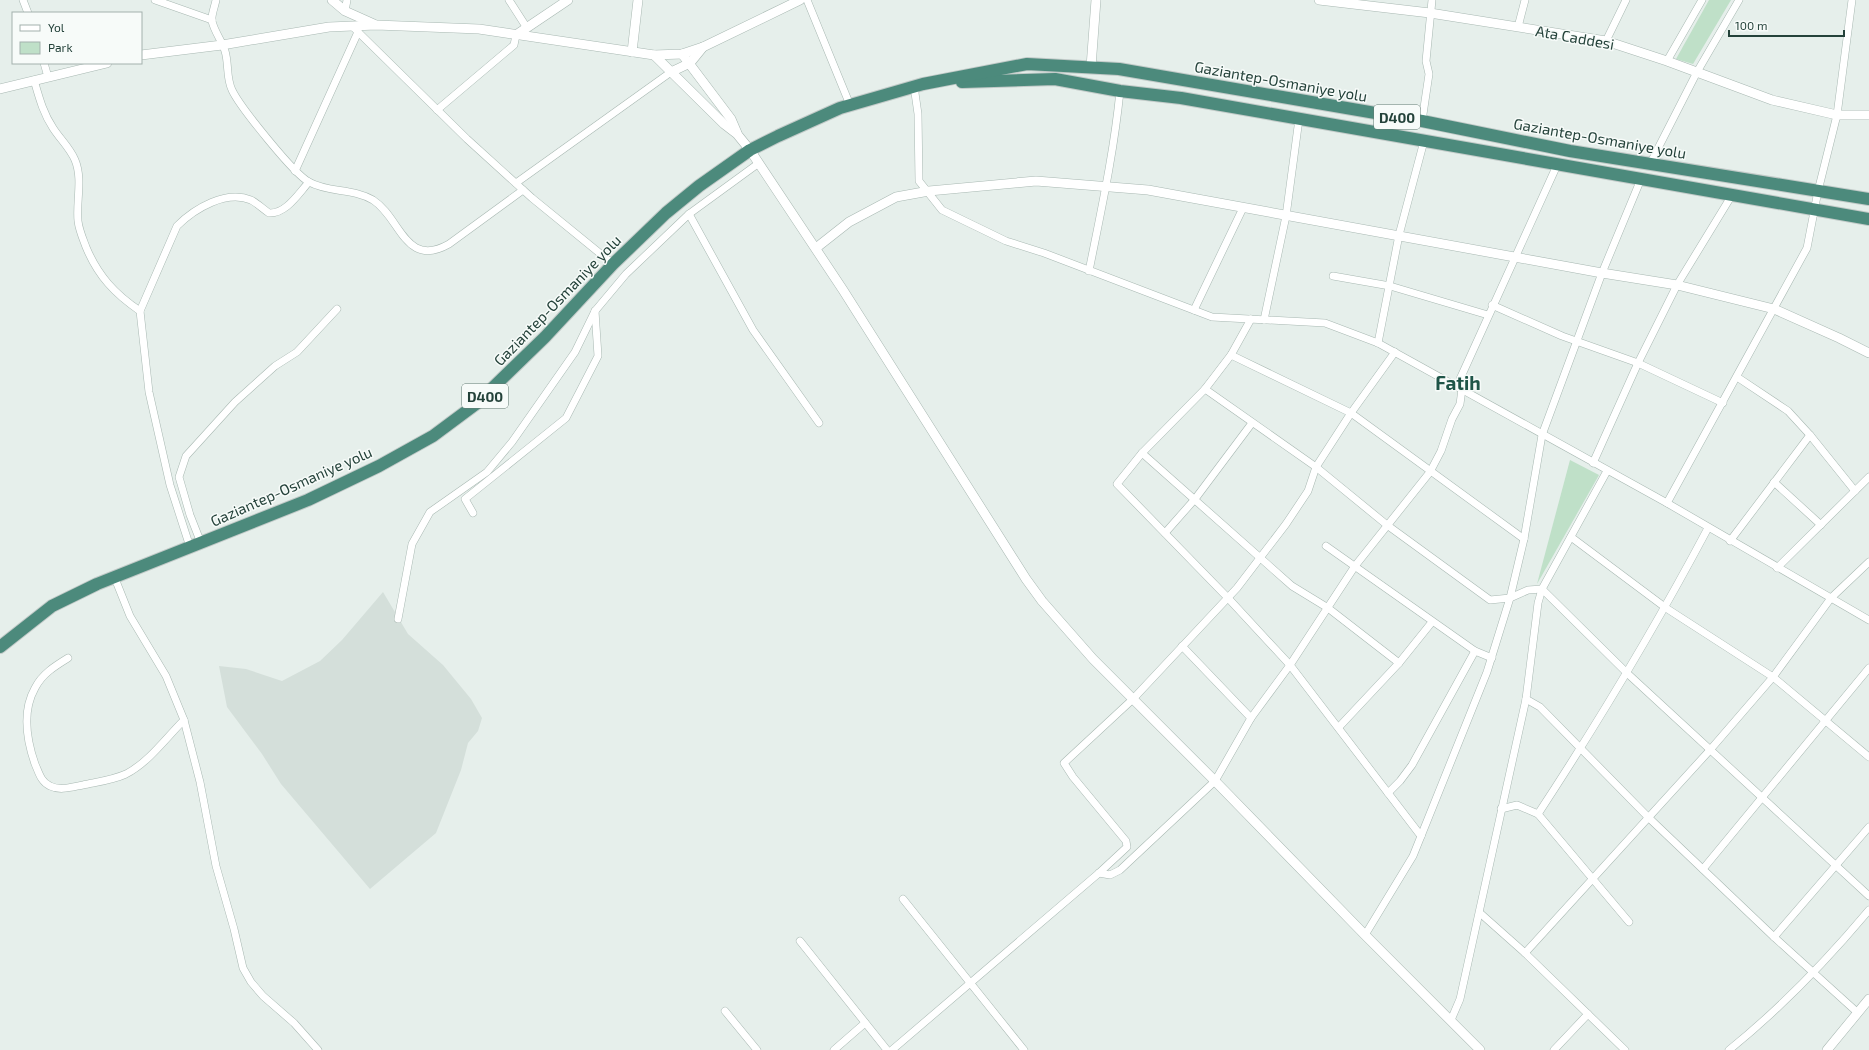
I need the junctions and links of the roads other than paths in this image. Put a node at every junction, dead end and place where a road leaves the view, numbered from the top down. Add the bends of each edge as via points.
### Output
1 (23, 0) edge
2 (155, 0) edge
3 (216, 0) edge
4 (332, 0) edge
5 (347, 0) edge
6 (509, 0) edge
7 (568, 0) edge
8 (638, 0) edge
9 (800, 0) edge
10 (807, 0) edge
11 (1096, 0) edge
12 (1319, 0) edge
13 (1432, 0) edge
14 (1525, 0) edge
15 (1626, 0) edge
16 (1702, 0) edge
17 (1739, 0) edge
18 (1852, 0) edge
19 (345, 11) junction
20 (28, 12) edge
21 (1430, 13) junction
22 (212, 20) junction
23 (376, 25) junction
24 (1518, 27) junction
25 (527, 28) junction
26 (355, 29) junction
27 (516, 35) junction
28 (1606, 41) junction
29 (222, 45) junction
30 (703, 48) junction
31 (632, 52) junction
32 (682, 54) junction
33 (142, 55) edge
34 (654, 55) junction
35 (1667, 61) junction
36 (690, 63) junction
37 (44, 64) edge
38 (102, 64) edge
39 (1091, 67) junction
40 (671, 72) junction
41 (1697, 72) junction
42 (48, 76) junction
43 (34, 80) junction
44 (918, 85) junction
45 (0, 89) edge
46 (1120, 91) junction
47 (850, 105) junction
48 (437, 110) junction
49 (1837, 115) junction
50 (1869, 115) edge
51 (1299, 119) junction
52 (1422, 121) junction
53 (737, 134) junction
54 (1424, 141) junction
55 (750, 150) junction
56 (759, 163) junction
57 (1558, 163) junction
58 (1650, 164) junction
59 (295, 171) junction
60 (1641, 179) junction
61 (309, 182) junction
62 (516, 183) junction
63 (1107, 187) junction
64 (523, 190) junction
65 (929, 191) junction
66 (1818, 191) junction
67 (1732, 195) junction
68 (1869, 199) edge
69 (1243, 208) junction
70 (1815, 210) junction
71 (689, 214) junction
72 (1286, 216) junction
73 (1869, 218) edge
74 (1399, 235) junction
75 (816, 248) junction
76 (1515, 257) junction
77 (613, 264) junction
78 (1089, 271) junction
79 (1602, 273) junction
80 (1333, 276) dead end
81 (1677, 285) junction
82 (1390, 286) junction
83 (1492, 305) junction
84 (337, 308) dead end
85 (1774, 309) junction
86 (1194, 310) junction
87 (140, 311) junction
88 (595, 311) junction
89 (1488, 315) junction
90 (1251, 319) junction
91 (1264, 320) junction
92 (1578, 342) junction
93 (1378, 343) junction
94 (1395, 352) junction
95 (1869, 353) edge
96 (1231, 355) junction
97 (1638, 363) junction
98 (1737, 377) junction
99 (1205, 389) junction
100 (1462, 389) junction
101 (1723, 403) junction
102 (1351, 413) junction
103 (819, 423) dead end
104 (1252, 423) junction
105 (1542, 435) junction
106 (1810, 435) junction
107 (1142, 453) junction
108 (1593, 463) junction
109 (1316, 467) junction
110 (1607, 471) junction
111 (1430, 472) junction
112 (1868, 479) edge
113 (1774, 482) junction
114 (1855, 491) junction
115 (1195, 498) junction
116 (1666, 503) junction
117 (473, 513) dead end
118 (1387, 525) junction
119 (1821, 525) junction
120 (1708, 528) junction
121 (1165, 533) junction
122 (1571, 537) junction
123 (1524, 539) junction
124 (1730, 540) junction
125 (202, 543) junction
126 (1326, 546) dead end
127 (190, 547) junction
128 (1261, 558) junction
129 (1869, 562) edge
130 (1355, 566) junction
131 (1777, 568) junction
132 (114, 576) junction
133 (1542, 589) junction
134 (1228, 598) junction
135 (1510, 598) junction
136 (1831, 598) junction
137 (1328, 608) junction
138 (1666, 608) junction
139 (398, 619) dead end
140 (1869, 620) edge
141 (1432, 622) junction
142 (1182, 646) junction
143 (0, 647) edge
144 (1475, 651) junction
145 (68, 658) dead end
146 (1492, 658) junction
147 (1399, 663) junction
148 (1290, 665) junction
149 (1869, 668) edge
150 (1628, 674) junction
151 (1773, 677) junction
152 (1133, 698) junction
153 (1526, 699) junction
154 (1251, 718) junction
155 (184, 720) junction
156 (1826, 722) junction
157 (1339, 727) junction
158 (1582, 748) junction
159 (1710, 750) junction
160 (1869, 757) edge
161 (1215, 781) junction
162 (1388, 793) junction
163 (1762, 799) junction
164 (1502, 809) junction
165 (1538, 814) junction
166 (1649, 818) junction
167 (1869, 827) edge
168 (1422, 836) junction
169 (1835, 866) junction
170 (1703, 869) junction
171 (1099, 873) junction
172 (1593, 879) junction
173 (1869, 896) edge
174 (903, 899) dead end
175 (1869, 910) edge
176 (1480, 912) junction
177 (1629, 922) dead end
178 (1364, 936) junction
179 (1774, 937) junction
180 (800, 941) dead end
181 (1525, 953) junction
182 (1814, 971) junction
183 (972, 983) junction
184 (1869, 999) edge
185 (725, 1011) dead end
186 (1858, 1013) junction
187 (1588, 1014) junction
188 (1451, 1020) junction
189 (865, 1023) junction
190 (318, 1050) edge
191 (757, 1050) edge
192 (834, 1050) edge
193 (887, 1050) edge
194 (892, 1050) edge
195 (1024, 1050) edge
196 (1480, 1050) edge
197 (1554, 1050) edge
198 (1625, 1050) edge
199 (1729, 1050) edge
200 (1827, 1050) edge

1 - 20 street
2 - 22 street
3 - 22 street
4 - 19 street
5 - 19 street
6 - 25 street
7 - 25 street
8 - 31 street
9 - 30 street
10 - 47 street
11 - 39 street
12 - 21 street, Ata Caddesi
13 - 21 street
14 - 24 street
15 - 28 street
16 - 35 street
17 - 41 street
18 - 49 street
19 - 23 street
21 - 24 street, Ata Caddesi
21 - 52 street via 1426,61 1429,74
22 - 29 street
23 - 26 street
23 - 27 street via 479,29
24 - 28 street, Ata Caddesi
25 - 27 street
26 - 29 street via 329,27
26 - 48 street
26 - 59 street
27 - 31 street
27 - 48 street via 514,45
28 - 35 street, Ata Caddesi
29 - 33 street
29 - 59 street via 228,79 236,98
30 - 32 street
30 - 36 street
31 - 34 street
32 - 34 street
32 - 36 street
34 - 40 street
35 - 41 street, Ata Caddesi
36 - 40 street
36 - 53 street via 731,119
37 - 42 street
38 - 42 street
39 - 44 highway, Gaziantep-Osmaniye yolu / D400 via 1027,64
39 - 52 highway, Gaziantep-Osmaniye yolu / D400 via 1119,68
40 - 53 street
40 - 62 street
41 - 49 street, Ata Caddesi via 1772,100
41 - 58 street
42 - 43 street
43 - 45 street
43 - 87 street via 46,117 76,162 78,221 91,258 112,289
44 - 46 highway, Gaziantep-Osmaniye yolu / D400 via 1055,80
44 - 47 highway, Gaziantep-Osmaniye yolu / D400
44 - 65 street via 919,181
46 - 51 highway, Gaziantep-Osmaniye yolu / D400 via 1181,98
46 - 63 street
47 - 55 highway, Gaziantep-Osmaniye yolu / D400
48 - 62 street
49 - 50 street, Ata Caddesi
49 - 66 street
51 - 54 highway, Gaziantep-Osmaniye yolu / D400
51 - 72 street
52 - 58 highway, Gaziantep-Osmaniye yolu / D400 via 1570,151
53 - 55 street
54 - 57 highway, Gaziantep-Osmaniye yolu / D400
54 - 74 street
55 - 56 street
55 - 77 highway, Gaziantep-Osmaniye yolu / D400 via 682,199
56 - 71 street
56 - 75 street
57 - 60 highway, Gaziantep-Osmaniye yolu / D400
57 - 76 street
58 - 66 highway, Gaziantep-Osmaniye yolu / D400
59 - 61 street
60 - 67 highway, Gaziantep-Osmaniye yolu / D400
60 - 79 street
61 - 64 street via 322,188 355,192 373,200 390,215 406,241 425,251 441,249
61 - 87 street via 276,213 269,213 253,201 235,197 205,205 185,218 177,226
62 - 64 street
63 - 65 street via 1036,181
63 - 69 street via 1148,190
63 - 78 street
64 - 77 street
65 - 75 street via 896,197 882,203 849,222
65 - 78 street via 942,210 1006,241
66 - 68 highway, Gaziantep-Osmaniye yolu / D400
66 - 70 street
67 - 70 highway, Gaziantep-Osmaniye yolu / D400
67 - 81 street
69 - 72 street
69 - 86 street
70 - 73 highway, Gaziantep-Osmaniye yolu / D400
70 - 85 street via 1807,248
71 - 88 street via 626,274
71 - 103 street via 753,330
72 - 74 street
72 - 91 street
74 - 76 street
74 - 82 street
75 - 152 street via 1026,579 1063,626
76 - 79 street
76 - 83 street
77 - 125 highway, Gaziantep-Osmaniye yolu / D400 via 545,337 476,404 433,436 379,466 308,500
78 - 86 street
79 - 81 street
79 - 92 street
80 - 82 street
81 - 85 street
81 - 97 street
82 - 89 street
82 - 93 street
83 - 89 street
83 - 92 street
84 - 125 street via 297,352 275,366 235,402 186,456 179,477 190,515
85 - 95 street
85 - 98 street
86 - 90 street via 1212,317
87 - 127 street via 148,392 170,485
88 - 117 street via 598,356 566,418 465,499
88 - 139 street via 575,352 512,442 487,472 430,512 412,544
89 - 100 street via 1460,379
90 - 91 street
90 - 96 street
91 - 93 street via 1325,323
92 - 97 street
92 - 105 street
93 - 94 street
94 - 100 street
94 - 102 street
96 - 99 street
96 - 102 street
97 - 101 street
97 - 108 street
98 - 101 street
98 - 106 street via 1788,411
99 - 104 street
99 - 107 street
100 - 105 street
100 - 111 street via 1460,404
101 - 116 street
102 - 109 street
102 - 111 street
104 - 109 street
104 - 115 street
105 - 108 street
105 - 123 street
106 - 113 street
106 - 114 street
107 - 115 street
107 - 121 street via 1117,484
108 - 110 street
109 - 118 street
109 - 128 street via 1308,491
110 - 116 street
110 - 122 street
111 - 118 street
111 - 123 street
112 - 114 street
113 - 119 street
113 - 124 street
114 - 119 street
115 - 121 street
115 - 128 street
116 - 120 street
118 - 130 street
118 - 135 street via 1490,600
119 - 131 street
120 - 124 street
120 - 138 street
121 - 134 street
122 - 133 street
122 - 138 street
123 - 135 street
124 - 131 street
125 - 127 highway, Gaziantep-Osmaniye yolu / D400
126 - 130 street
127 - 132 highway, Gaziantep-Osmaniye yolu / D400
128 - 134 street
128 - 137 street via 1292,586
129 - 136 street
130 - 137 street
130 - 141 street
131 - 136 street
132 - 143 highway, Gaziantep-Osmaniye yolu / D400 via 52,606
132 - 155 street via 130,616 166,676
133 - 135 street via 1528,590
133 - 150 street
133 - 153 street
134 - 142 street
134 - 148 street
135 - 146 street
136 - 140 street
136 - 151 street
137 - 147 street
137 - 148 street
138 - 150 street
138 - 151 street
141 - 144 street
141 - 147 street
142 - 152 street
142 - 154 street
144 - 146 street
144 - 162 street via 1412,765
145 - 155 street via 41,678 31,696 27,726 29,744 39,775 48,786 61,789 126,774 144,761
146 - 168 street
147 - 157 street
148 - 154 street
148 - 157 street
149 - 156 street
150 - 158 street
150 - 159 street
151 - 156 street
151 - 159 street
152 - 161 street
152 - 171 street via 1064,763 1127,843 1127,847
153 - 158 street via 1540,707
153 - 164 street
154 - 161 street
155 - 190 street via 200,782 216,866 243,968 263,996 294,1023
156 - 160 street
156 - 163 street
157 - 162 street
158 - 165 street
158 - 166 street
159 - 163 street
159 - 166 street
161 - 171 street via 1120,870 1110,875
161 - 178 street
162 - 168 street
163 - 169 street
163 - 170 street
164 - 165 street via 1517,805
164 - 176 street
165 - 172 street
166 - 170 street
166 - 172 street
167 - 169 street
168 - 178 street via 1413,856
169 - 173 street
169 - 179 street
170 - 179 street
171 - 183 street
172 - 177 street
172 - 181 street
174 - 183 street
175 - 182 street
176 - 181 street
176 - 188 street via 1460,999
178 - 188 street
179 - 182 street
180 - 189 street
181 - 187 street
182 - 186 street
182 - 199 street
183 - 194 street
183 - 195 street
184 - 186 street
185 - 191 street
186 - 200 street
187 - 197 street
187 - 198 street
188 - 196 street
189 - 192 street
189 - 193 street

